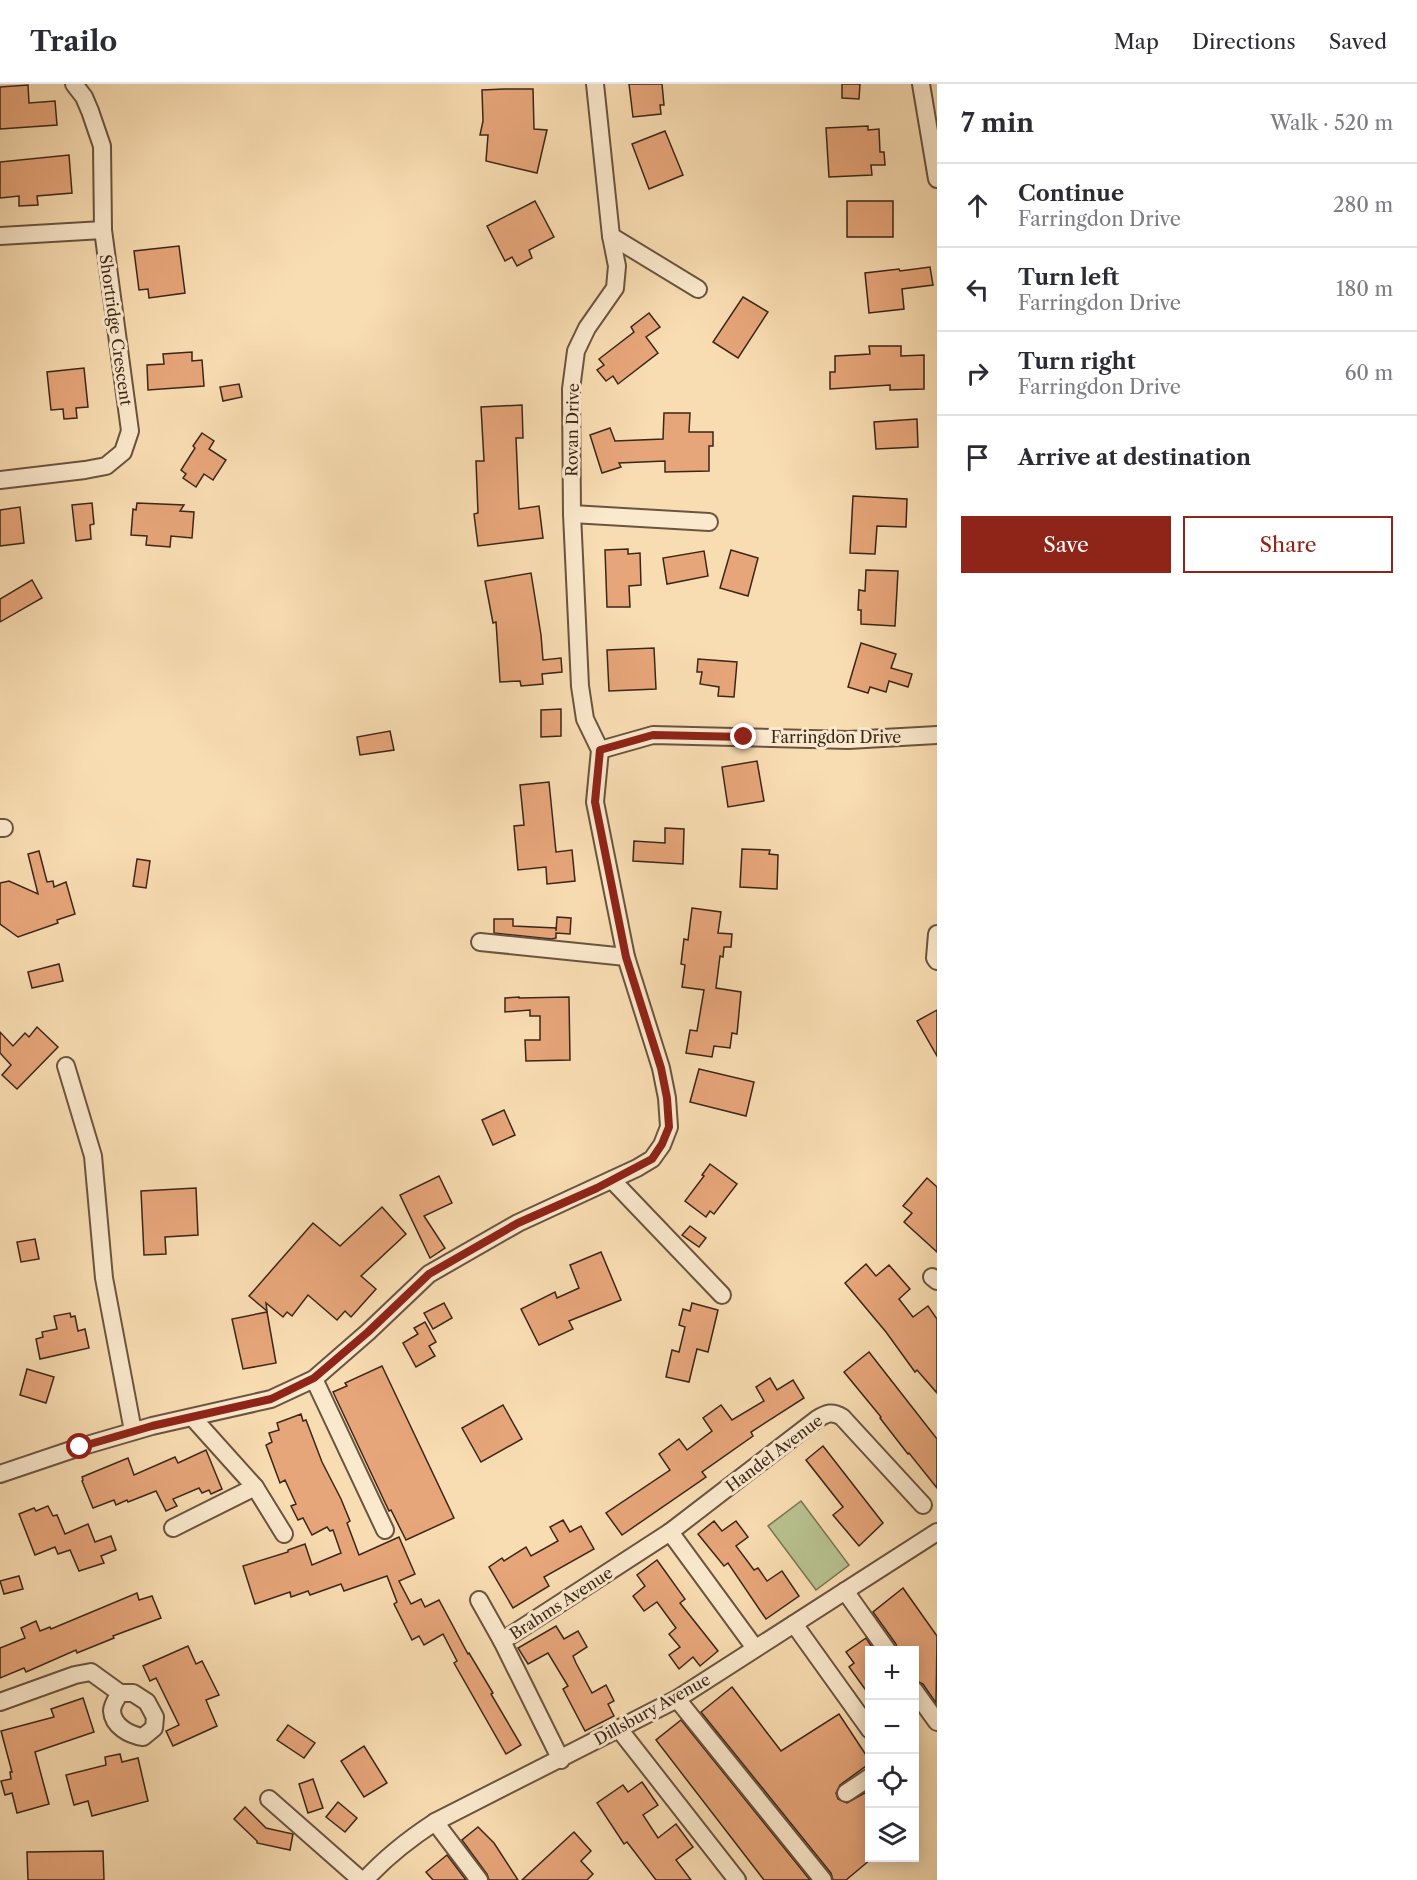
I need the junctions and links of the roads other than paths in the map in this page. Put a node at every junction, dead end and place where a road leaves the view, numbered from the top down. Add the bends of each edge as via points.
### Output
1 (75, 84) edge
2 (595, 84) edge
3 (921, 84) edge
4 (937, 179) edge
5 (103, 230) junction
6 (0, 236) edge
7 (610, 236) junction
8 (698, 289) dead end
9 (0, 480) edge
10 (572, 514) junction
11 (709, 522) dead end
12 (937, 735) edge
13 (600, 750) junction
14 (937, 934) edge
15 (480, 942) dead end
16 (626, 957) junction
17 (937, 961) edge
18 (66, 1066) dead end
19 (612, 1180) junction
20 (722, 1295) dead end
21 (314, 1378) junction
22 (193, 1418) junction
23 (133, 1431) junction
24 (0, 1474) edge
25 (255, 1487) junction
26 (923, 1505) dead end
27 (173, 1528) dead end
28 (385, 1530) dead end
29 (670, 1532) junction
30 (937, 1532) edge
31 (284, 1534) dead end
32 (845, 1591) junction
33 (479, 1600) dead end
34 (794, 1624) junction
35 (502, 1641) junction
36 (884, 1646) edge
37 (755, 1648) junction
38 (120, 1693) dead end
39 (919, 1696) edge
40 (677, 1699) junction
41 (0, 1702) edge
42 (937, 1722) edge
43 (865, 1723) edge
44 (619, 1729) junction
45 (561, 1760) junction
46 (865, 1780) edge
47 (846, 1793) dead end
48 (269, 1799) dead end
49 (435, 1822) junction
50 (363, 1880) edge
51 (479, 1880) edge
52 (737, 1880) edge
53 (823, 1880) edge

1 - 5 street, Shortridge Crescent via 102,146
2 - 7 street, Rovan Drive
3 - 4 street
5 - 6 street
5 - 9 street, Shortridge Crescent via 130,431 123,452 106,465 85,470
7 - 8 street
7 - 10 street, Rovan Drive via 618,266 615,288 576,351 571,389
10 - 11 street
10 - 13 street, Rovan Drive via 580,686 585,719
12 - 13 street, Farringdon Drive via 848,740 653,735
13 - 16 street via 595,802
14 - 17 street
15 - 16 street
16 - 19 street via 661,1068 669,1127 652,1159
18 - 23 street via 93,1156 104,1278
19 - 20 street
19 - 21 street via 518,1223 429,1274
21 - 22 street via 271,1399
21 - 28 street
22 - 23 street
22 - 25 street
23 - 24 street
25 - 27 street
25 - 31 street
26 - 29 street, Handel Avenue via 850,1424 834,1412 826,1413
29 - 35 street, Brahms Avenue
29 - 37 street
30 - 32 street, Dillsbury Avenue
32 - 34 street, Dillsbury Avenue
32 - 36 street
33 - 35 street
34 - 37 street, Dillsbury Avenue
34 - 43 street
35 - 45 street, Brahms Avenue
37 - 40 street, Dillsbury Avenue
38 - 41 street via 91,1672
39 - 42 street
40 - 44 street, Dillsbury Avenue
40 - 53 street
44 - 45 street, Dillsbury Avenue
44 - 52 street
45 - 49 street, Dillsbury Avenue
46 - 47 street
48 - 50 street
49 - 50 street, Dillsbury Avenue via 410,1838
49 - 51 street

